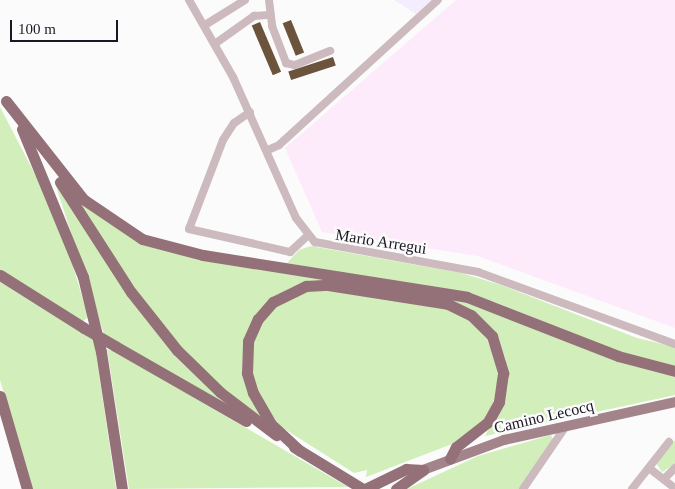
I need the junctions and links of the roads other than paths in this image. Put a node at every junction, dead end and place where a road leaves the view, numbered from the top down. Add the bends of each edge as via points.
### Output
1 (189, 0) edge
2 (245, 0) edge
3 (269, 0) edge
4 (438, 0) edge
5 (270, 15) junction
6 (205, 25) junction
7 (216, 43) junction
8 (330, 51) dead end
9 (3, 97) edge
10 (250, 112) junction
11 (268, 150) junction
12 (308, 236) junction
13 (0, 275) edge
14 (675, 344) edge
15 (675, 371) edge
16 (0, 396) edge
17 (675, 402) edge
18 (566, 426) junction
19 (669, 442) dead end
20 (300, 451) junction
21 (450, 459) junction
22 (649, 468) junction
23 (675, 468) edge
24 (423, 470) junction
25 (664, 479) junction
26 (675, 488) edge
27 (27, 489) edge
28 (122, 489) edge
29 (364, 489) edge
30 (396, 489) edge
31 (523, 489) edge
32 (632, 489) edge

1 - 6 street
2 - 6 street
3 - 5 street
4 - 11 street via 279,145
5 - 7 street via 254,16
5 - 8 street via 288,65
6 - 7 street
7 - 10 street
9 - 15 highway via 83,199 142,239 203,255 462,296 618,356
9 - 20 highway via 131,292 170,342 220,392
9 - 28 highway via 61,215 83,277 102,352
10 - 11 street
10 - 12 street via 234,123 222,140 189,229 290,252
11 - 12 street
12 - 14 street, Mario Arregui via 328,248 478,272
13 - 20 highway, bridge via 84,328
16 - 27 highway
17 - 18 main road, Camino Lecocq
18 - 21 main road, Camino Lecocq
18 - 31 street
19 - 22 street
20 - 21 highway via 271,424 253,393 246,368 248,341 258,319 273,302 306,286 328,285 448,304 471,315 492,336 503,373 499,402 488,422 456,447
20 - 29 highway
21 - 24 main road, Camino Lecocq
22 - 25 street
22 - 32 street
23 - 25 street
24 - 29 highway via 406,469
24 - 30 highway
25 - 26 street

